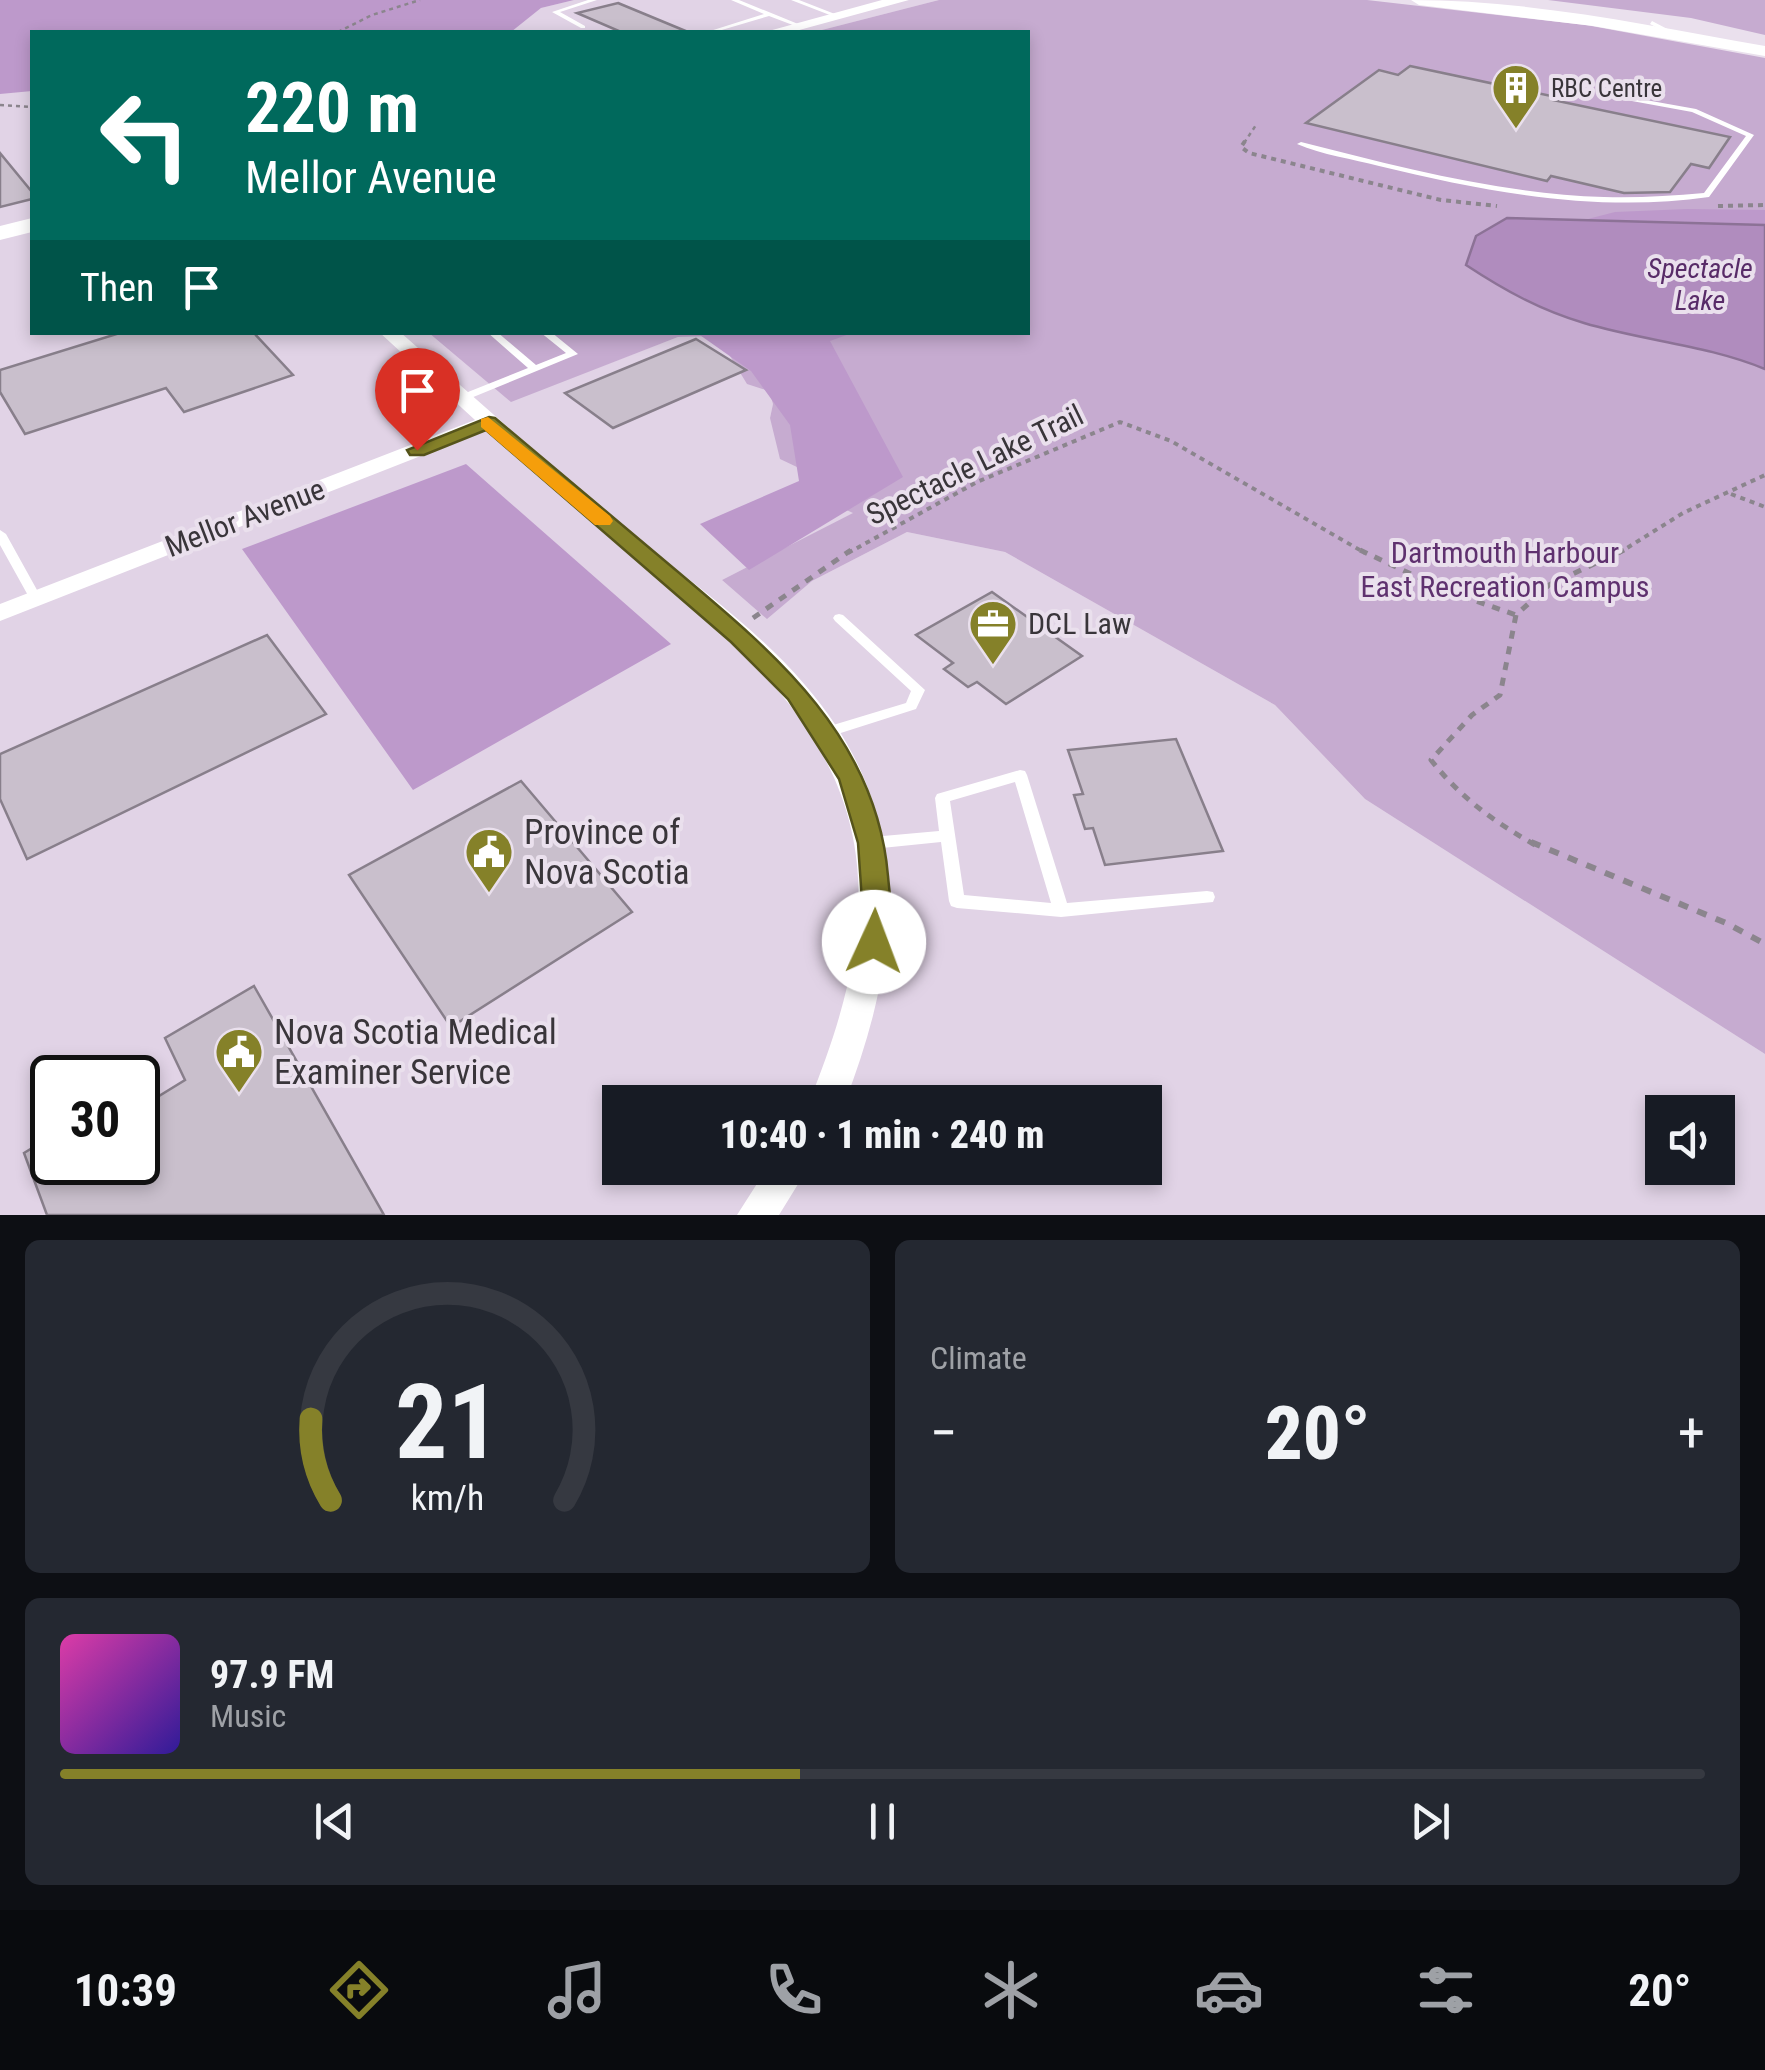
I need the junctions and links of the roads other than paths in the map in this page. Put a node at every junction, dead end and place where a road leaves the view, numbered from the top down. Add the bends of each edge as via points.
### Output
1 (594, 0) edge
2 (734, 0) edge
3 (794, 0) edge
4 (902, 0) edge
5 (1419, 0) edge
6 (1483, 0) edge
7 (837, 16) junction
8 (772, 23) edge
9 (1652, 23) junction
10 (583, 27) dead end
11 (713, 30) edge
12 (1673, 34) junction
13 (1765, 44) edge
14 (1765, 52) edge
15 (1612, 96) dead end
16 (1301, 144) dead end
17 (30, 226) edge
18 (0, 234) edge
19 (391, 335) edge
20 (495, 335) edge
21 (548, 335) edge
22 (535, 369) junction
23 (462, 398) junction
24 (489, 422) junction
25 (0, 534) edge
26 (36, 599) junction
27 (0, 613) edge
28 (839, 618) dead end
29 (824, 732) junction
30 (945, 836) junction
31 (872, 843) junction
32 (1207, 896) dead end
33 (1062, 910) junction
34 (835, 1085) edge
35 (777, 1185) edge
36 (756, 1215) edge

1 - 10 lane via 556,12
2 - 8 lane
3 - 7 lane
4 - 7 main road
5 - 12 main road
6 - 9 main road
7 - 8 main road via 800,26
8 - 11 lane
9 - 12 lane
9 - 13 main road
12 - 14 main road
15 - 16 lane via 1694,110 1750,135 1706,195 1668,200 1485,189
17 - 18 main road
19 - 23 street
20 - 22 lane
21 - 22 lane via 572,354
22 - 23 lane
23 - 24 street
24 - 26 street, Mellor Avenue
24 - 29 street via 740,636 797,692
25 - 26 lane
26 - 27 street, Mellor Avenue
28 - 29 lane via 918,690 911,706
29 - 31 street via 851,778
30 - 31 lane
30 - 33 lane via 957,901
30 - 33 lane via 942,798 1020,775
31 - 34 street via 877,915 871,970
32 - 33 lane
35 - 36 street

